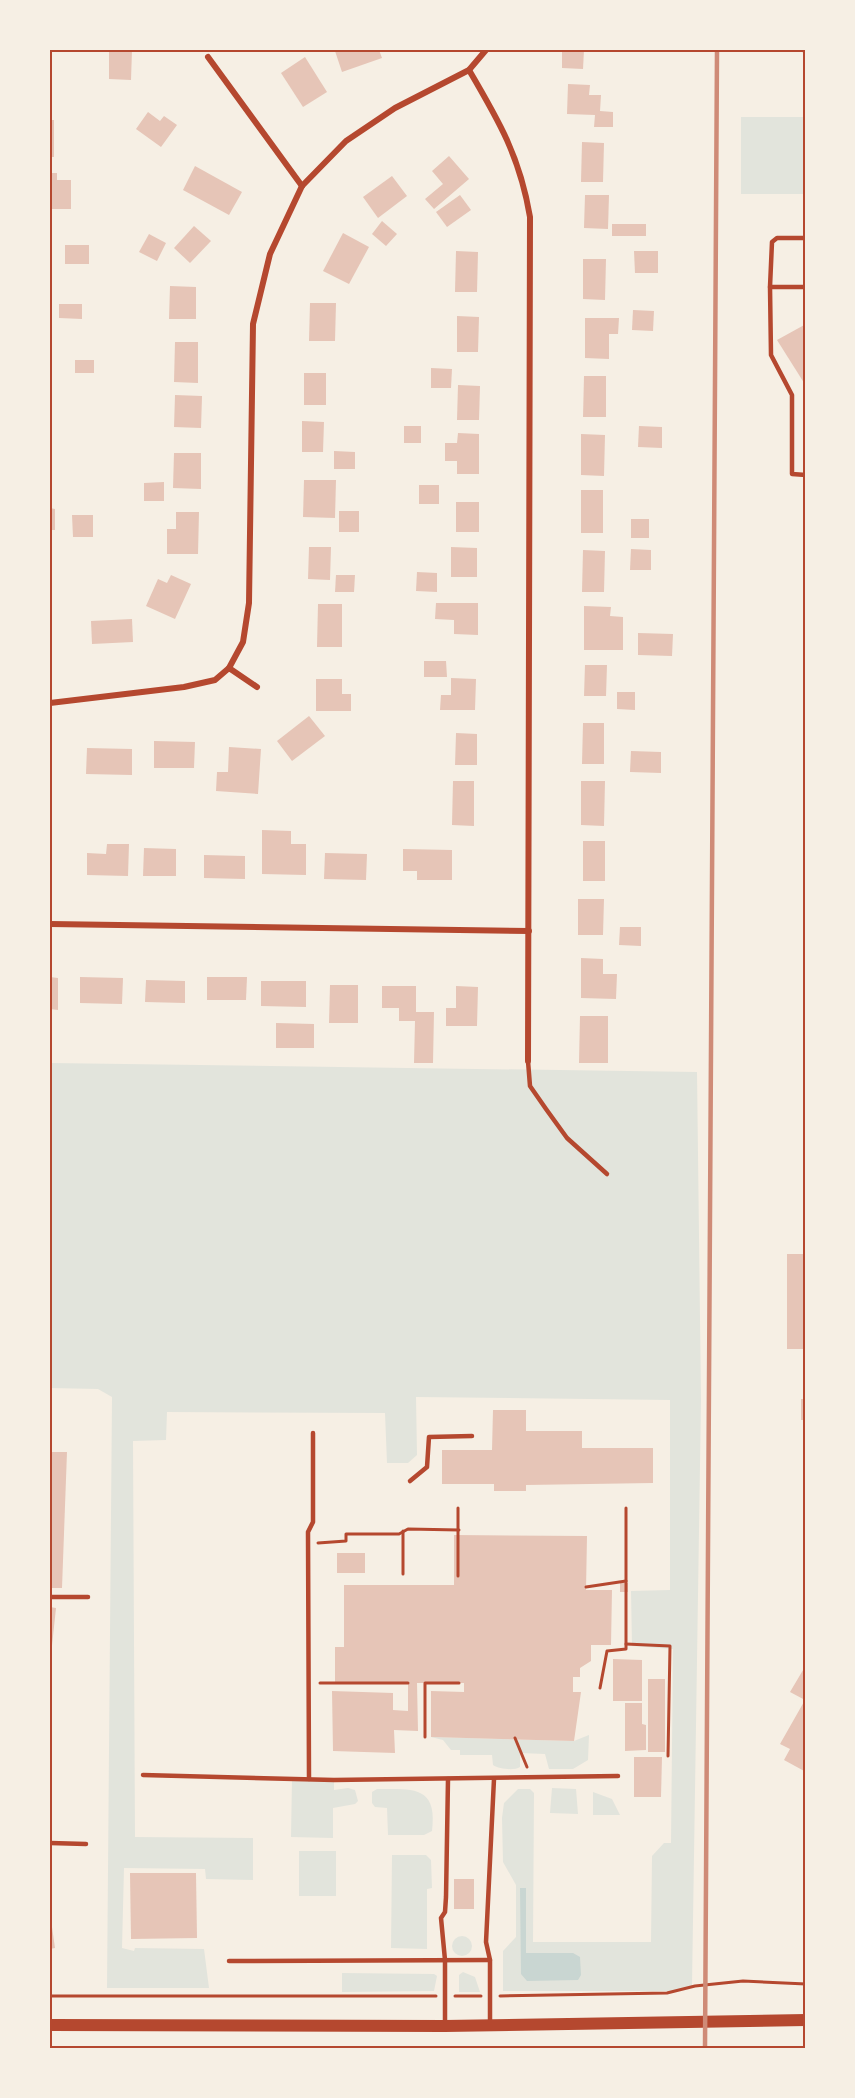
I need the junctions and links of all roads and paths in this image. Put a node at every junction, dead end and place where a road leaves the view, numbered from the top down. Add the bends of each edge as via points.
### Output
1 (486, 50) edge
2 (208, 57) dead end
3 (469, 70) junction
4 (302, 186) junction
5 (806, 238) edge
6 (770, 287) junction
7 (806, 287) edge
8 (806, 475) edge
9 (229, 668) junction
10 (256, 687) dead end
11 (50, 703) edge
12 (50, 924) edge
13 (529, 931) junction
14 (528, 1061) joint
15 (607, 1174) dead end
16 (313, 1433) dead end
17 (472, 1436) dead end
18 (411, 1481) dead end
19 (458, 1508) dead end
20 (626, 1508) dead end
21 (459, 1530) junction
22 (403, 1531) junction
23 (308, 1543) junction
24 (403, 1574) dead end
25 (458, 1576) dead end
26 (626, 1581) junction
27 (586, 1587) dead end
28 (50, 1597) edge
29 (87, 1597) dead end
30 (626, 1644) junction
31 (308, 1683) junction
32 (408, 1683) dead end
33 (459, 1683) dead end
34 (600, 1688) dead end
35 (425, 1737) dead end
36 (515, 1738) dead end
37 (668, 1756) dead end
38 (143, 1775) dead end
39 (530, 1776) junction
40 (618, 1776) dead end
41 (309, 1779) junction
42 (448, 1779) junction
43 (494, 1779) junction
44 (50, 1843) edge
45 (86, 1844) dead end
46 (445, 1960) junction
47 (490, 1960) junction
48 (229, 1961) dead end
49 (806, 1984) edge
50 (50, 1996) edge
51 (432, 1996) dead end
52 (461, 1996) dead end
53 (480, 1996) dead end
54 (502, 1996) dead end
55 (806, 2020) edge
56 (50, 2025) edge
57 (489, 2025) junction
58 (446, 2026) junction

1 - 3 street
2 - 4 street
3 - 4 street via 396,108 346,141
3 - 13 street via 511,148 523,178 530,217
4 - 9 street via 270,254 253,324 249,603 243,642
5 - 6 lane via 777,238 772,242
6 - 7 lane
6 - 8 lane via 771,355 792,395 792,474
9 - 10 street
9 - 11 street via 215,680 184,687
12 - 13 street
13 - 14 street
14 - 15 lane via 530,1086 540,1101 567,1138
16 - 23 lane via 314,1522 308,1532
17 - 18 lane via 429,1437 427,1467
19 - 21 path
20 - 26 path
21 - 22 path
21 - 25 path
22 - 23 path via 346,1534 346,1541
22 - 24 path
23 - 31 lane
26 - 27 path
26 - 30 path
28 - 29 lane
30 - 34 path via 626,1649 607,1651
30 - 37 path via 670,1646
31 - 32 path
31 - 41 lane
33 - 35 path via 425,1683
36 - 39 path
38 - 41 lane
39 - 40 lane
39 - 43 lane
41 - 42 lane
42 - 43 lane
42 - 46 lane via 446,1912 441,1918
43 - 47 lane via 486,1942
44 - 45 lane
46 - 47 lane
46 - 48 lane
46 - 58 lane
47 - 57 lane
49 - 54 path via 743,1982 695,1986 667,1994
50 - 51 path
52 - 53 path
55 - 57 main road
56 - 58 main road
57 - 58 main road

